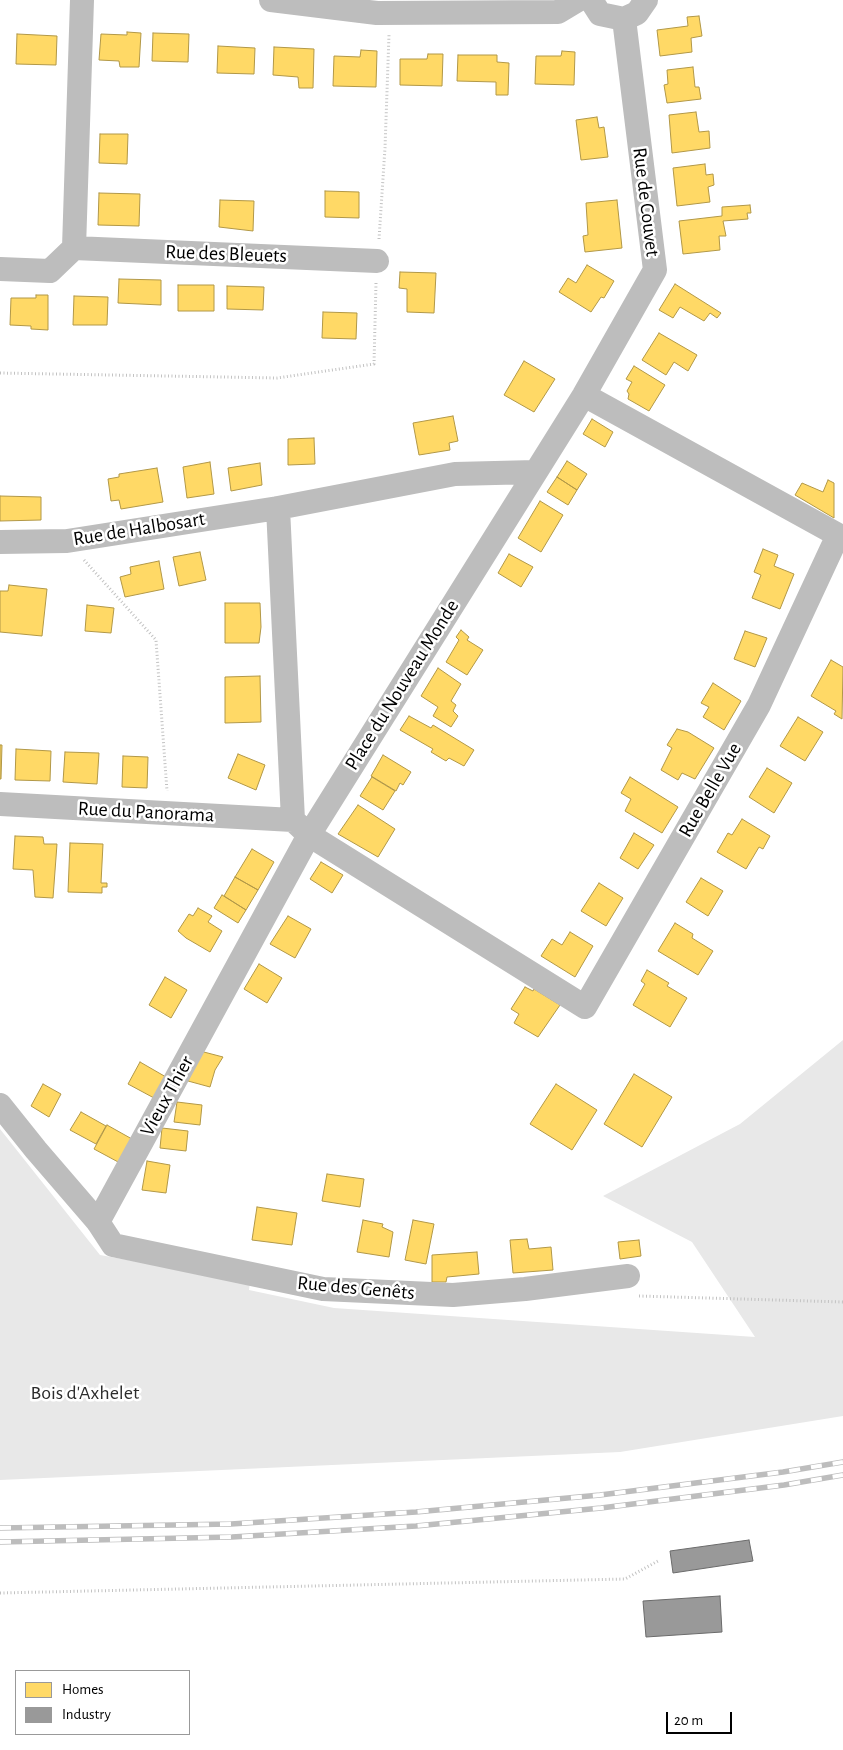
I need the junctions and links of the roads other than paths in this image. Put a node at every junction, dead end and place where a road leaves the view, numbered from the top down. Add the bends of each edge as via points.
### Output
1 (82, 0) edge
2 (271, 0) edge
3 (578, 0) edge
4 (591, 0) edge
5 (646, 0) edge
6 (624, 19) junction
7 (74, 248) junction
8 (377, 261) road end
9 (0, 269) edge
10 (584, 395) junction
11 (535, 472) junction
12 (278, 508) junction
13 (840, 534) edge
14 (0, 542) edge
15 (0, 804) edge
16 (301, 827) junction
17 (0, 1105) edge
18 (98, 1222) junction
19 (633, 1286) road end

1 - 7 street
2 - 3 street via 377,12 558,12
4 - 6 street via 600,14
5 - 6 street via 637,13
6 - 10 street, Rue de Couvet via 655,270
7 - 8 street, Rue des Bleuets
7 - 9 street via 50,271
10 - 11 street, Rue de Couvet
10 - 13 street, Rue Belle Vue
11 - 12 street via 454,474
11 - 16 street, Place du Nouveau Monde
12 - 14 street, Rue de Halbosart via 66,541
12 - 16 street
13 - 16 street, Rue Belle Vue via 759,706 585,1007
15 - 16 street, Rue du Panorama via 168,813
16 - 18 street, Vieux Thier
17 - 18 street
18 - 19 street, Rue des Genêts via 113,1245 323,1289 452,1295

